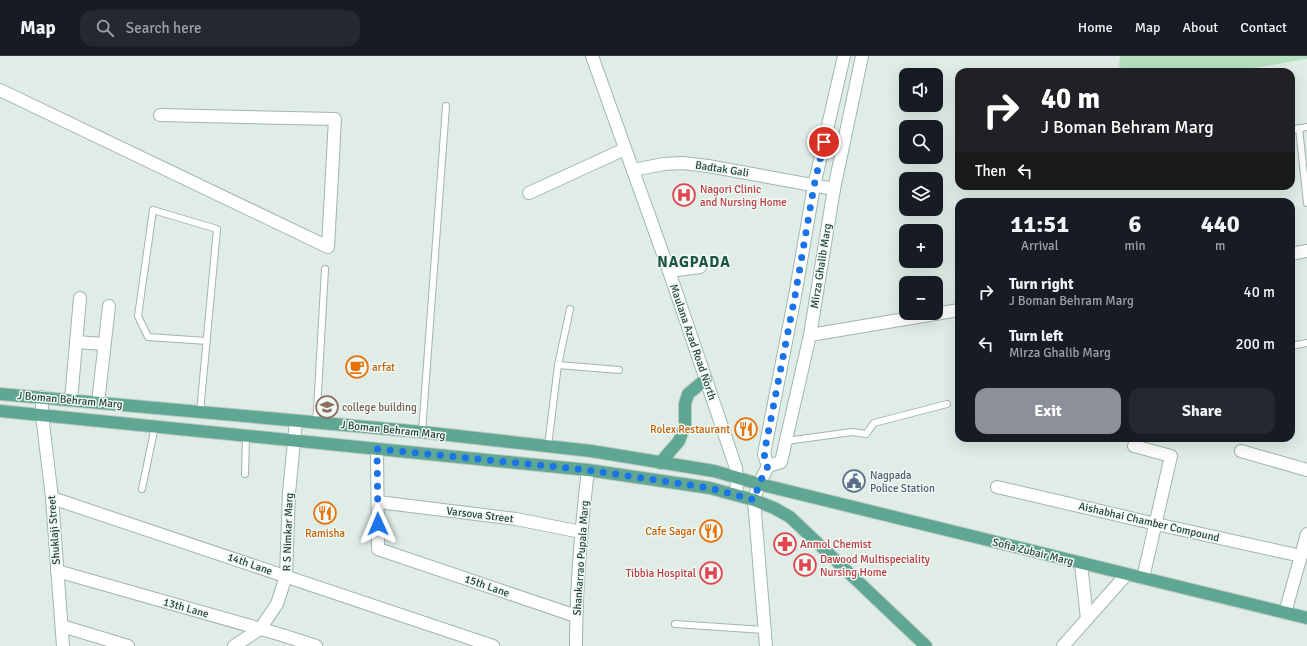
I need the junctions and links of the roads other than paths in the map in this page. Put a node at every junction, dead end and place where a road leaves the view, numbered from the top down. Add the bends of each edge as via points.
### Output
1 (592, 56) edge
2 (844, 56) edge
3 (862, 56) edge
4 (0, 90) edge
5 (446, 106) dead end
6 (160, 115) dead end
7 (1307, 127) edge
8 (1300, 128) junction
9 (1295, 129) edge
10 (625, 149) junction
11 (632, 170) junction
12 (814, 186) junction
13 (834, 189) junction
14 (529, 193) dead end
15 (1307, 203) edge
16 (1307, 251) edge
17 (1295, 253) edge
18 (700, 268) dead end
19 (325, 269) dead end
20 (669, 271) junction
21 (80, 298) dead end
22 (109, 306) dead end
23 (570, 309) dead end
24 (955, 311) edge
25 (810, 335) junction
26 (207, 341) junction
27 (76, 342) junction
28 (1307, 343) edge
29 (104, 344) junction
30 (1295, 345) edge
31 (558, 365) junction
32 (619, 370) dead end
33 (706, 379) junction
34 (0, 394) edge
35 (42, 397) junction
36 (71, 400) junction
37 (98, 403) junction
38 (947, 404) dead end
39 (0, 411) edge
40 (200, 412) junction
41 (42, 415) junction
42 (296, 421) junction
43 (315, 422) junction
44 (155, 426) junction
45 (422, 432) junction
46 (246, 436) junction
47 (294, 440) junction
48 (786, 441) junction
49 (548, 446) junction
50 (1134, 446) dead end
51 (377, 449) junction
52 (1241, 451) dead end
53 (660, 463) junction
54 (768, 466) junction
55 (588, 470) junction
56 (1307, 470) edge
57 (245, 474) dead end
58 (737, 478) junction
59 (759, 484) junction
60 (997, 487) dead end
61 (142, 489) dead end
62 (736, 495) junction
63 (52, 498) junction
64 (754, 500) junction
65 (378, 502) junction
66 (1156, 524) junction
67 (581, 532) junction
68 (1307, 534) edge
69 (1301, 556) junction
70 (1081, 564) junction
71 (57, 571) junction
72 (1126, 575) junction
73 (286, 576) junction
74 (1143, 578) junction
75 (1285, 612) junction
76 (576, 616) junction
77 (1307, 618) edge
78 (1087, 619) junction
79 (675, 624) dead end
80 (62, 626) junction
81 (260, 629) junction
82 (764, 630) junction
83 (283, 641) edge
84 (62, 646) edge
85 (128, 646) edge
86 (234, 646) edge
87 (316, 646) edge
88 (493, 646) edge
89 (576, 646) edge
90 (766, 646) edge
91 (926, 646) edge
92 (1064, 646) edge

1 - 10 street, Maulana Azad Road North
2 - 12 street, Mirza Ghalib Marg
3 - 13 street, Mirza Ghalib Marg
4 - 6 street via 328,247 335,119
5 - 45 lane
7 - 8 lane
8 - 9 lane
8 - 15 lane
10 - 11 street, Maulana Azad Road North
10 - 14 street
11 - 12 street, Badtak Gali via 683,163
11 - 20 street, Maulana Azad Road North
12 - 13 street, Badtak Gali
12 - 54 street, Mirza Ghalib Marg via 764,454
13 - 25 street, Mirza Ghalib Marg
16 - 17 street
18 - 20 street
19 - 43 lane
20 - 33 street, Maulana Azad Road North
21 - 27 street
22 - 29 street
23 - 31 lane
24 - 25 street
25 - 48 street, Mirza Ghalib Marg
26 - 26 lane via 217,229 153,210 138,316 148,337
26 - 40 lane
27 - 29 street
27 - 36 street
28 - 30 lane
29 - 37 street
31 - 32 lane
31 - 49 lane
33 - 53 main road via 688,394 685,404 685,425 679,441
33 - 58 street, Maulana Azad Road North via 736,468
34 - 35 main road, J Boman Behram Marg
35 - 36 main road, J Boman Behram Marg
35 - 41 street, Shuklaji Street
36 - 37 main road, J Boman Behram Marg
37 - 40 main road, J Boman Behram Marg
38 - 48 lane via 874,423 866,434 852,432
39 - 41 main road, J Boman Behram Marg
40 - 42 main road, J Boman Behram Marg
41 - 44 main road, J Boman Behram Marg
41 - 63 street, Shuklaji Street
42 - 43 main road, J Boman Behram Marg
42 - 47 street, R S Nimkar Marg
43 - 45 main road, J Boman Behram Marg
44 - 46 main road, J Boman Behram Marg
44 - 61 lane
45 - 49 main road, J Boman Behram Marg
46 - 47 main road, J Boman Behram Marg
46 - 57 lane
47 - 51 main road, J Boman Behram Marg
47 - 73 street, R S Nimkar Marg
48 - 54 street, Mirza Ghalib Marg via 781,462
49 - 53 main road, J Boman Behram Marg
50 - 66 street via 1171,456
51 - 55 main road, J Boman Behram Marg
51 - 65 street
52 - 56 street
53 - 58 main road, J Boman Behram Marg via 714,471
54 - 59 street, Mirza Ghalib Marg
55 - 62 main road, J Boman Behram Marg via 710,488
55 - 67 street, Shankarrao Pupala Marg
58 - 59 main road, J Boman Behram Marg
58 - 62 street, Maulana Azad Road North
59 - 64 street, Mirza Ghalib Marg
59 - 70 main road, Sofia Zubair Marg
60 - 66 street, Aishabhai Chamber Compound
62 - 64 main road, J Boman Behram Marg
63 - 71 street, Shuklaji Street
63 - 73 street, 14th Lane
64 - 82 street
64 - 91 main road, J Boman Behram Marg via 790,517
65 - 67 street, Varsova Street via 516,519
65 - 76 street, 15th Lane via 378,549
66 - 69 street, Aishabhai Chamber Compound
66 - 74 street
67 - 76 street, Shankarrao Pupala Marg
68 - 69 street
69 - 75 street
70 - 72 main road, Sofia Zubair Marg
70 - 78 street
71 - 80 street, Shuklaji Street
71 - 81 street, 13th Lane
72 - 74 main road, Sofia Zubair Marg
72 - 78 street
73 - 81 street, R S Nimkar Marg via 277,604
73 - 88 street, 14th Lane
74 - 75 main road, Sofia Zubair Marg
75 - 77 main road, Sofia Zubair Marg
76 - 89 street, Shankarrao Pupala Marg
78 - 92 street
79 - 82 lane
80 - 84 street, Shuklaji Street
80 - 85 street
81 - 83 street, 13th Lane
81 - 86 street, R S Nimkar Marg
82 - 90 street
83 - 87 street, 13th Lane

